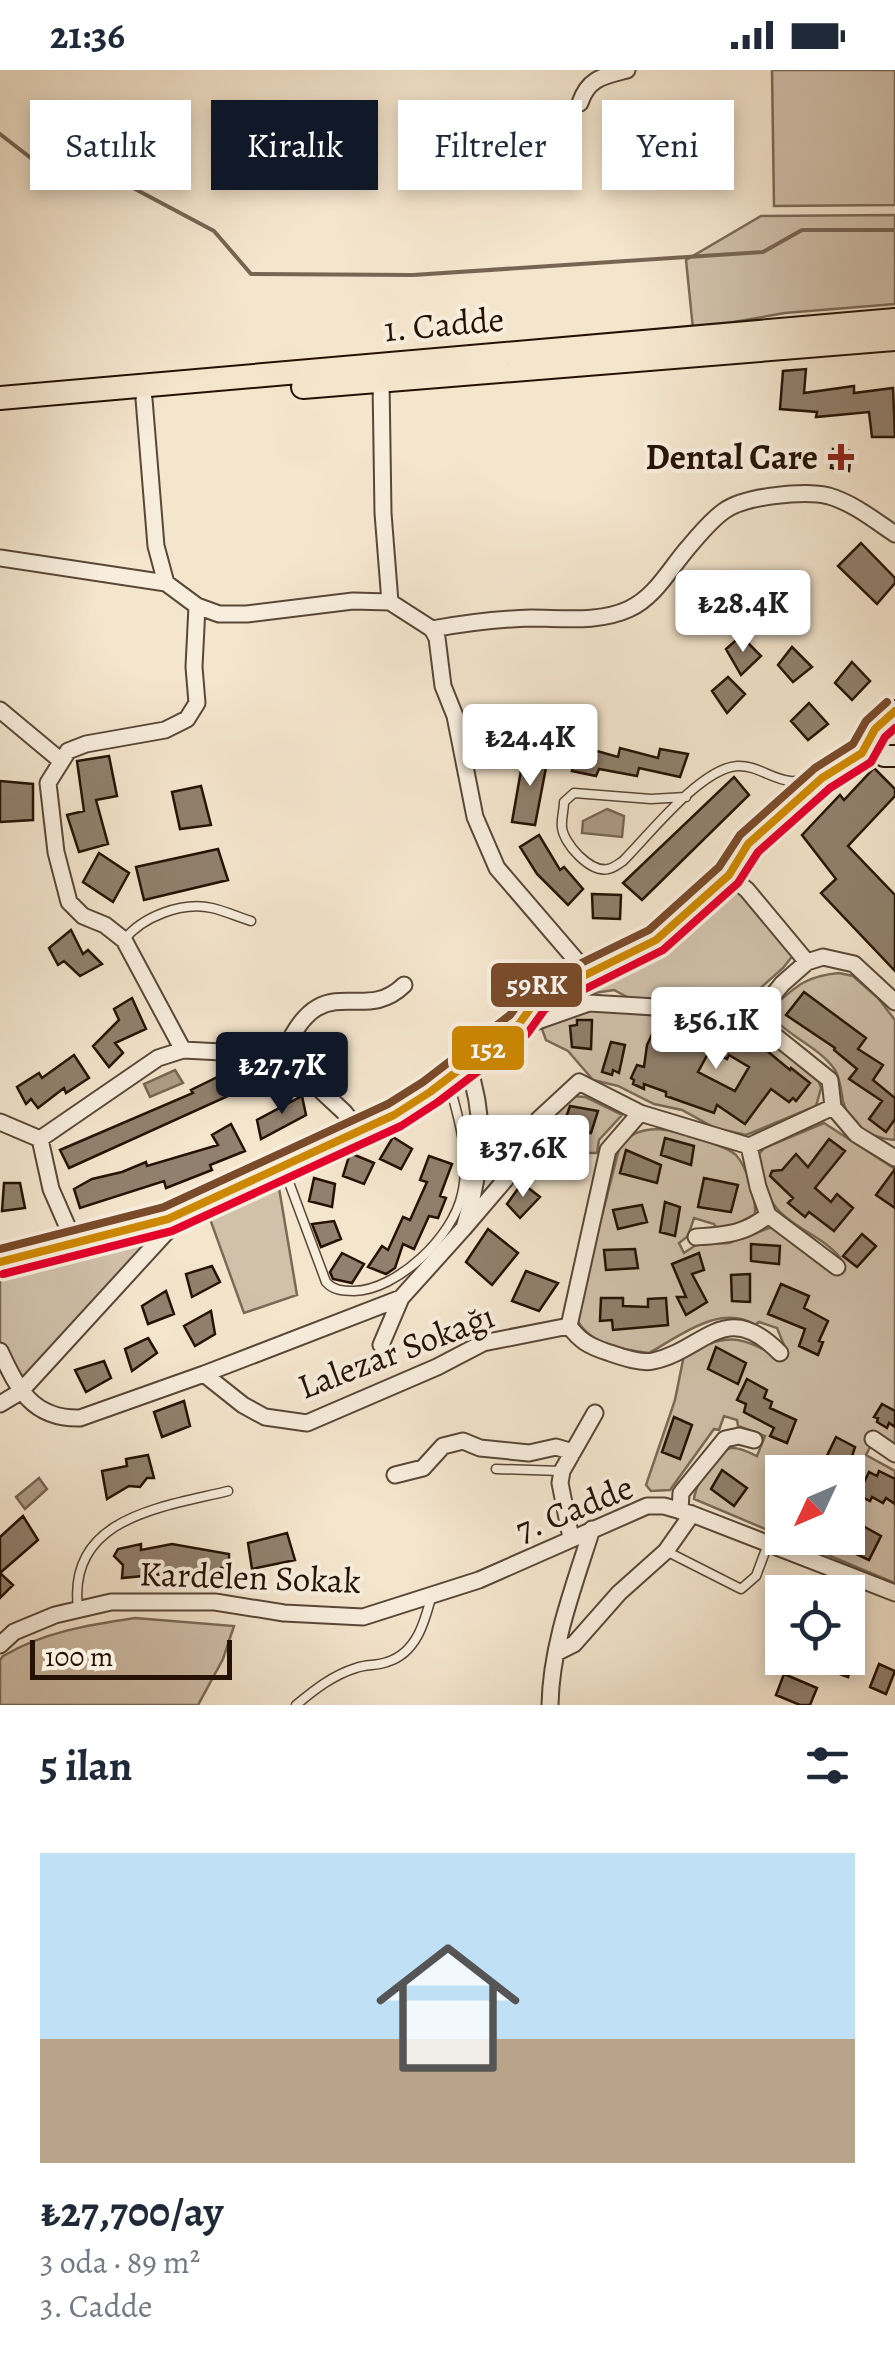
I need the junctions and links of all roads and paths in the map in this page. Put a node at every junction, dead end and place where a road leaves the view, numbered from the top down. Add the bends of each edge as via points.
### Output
1 (627, 70) edge
2 (581, 100) edge
3 (895, 320) edge
4 (895, 339) edge
5 (381, 381) junction
6 (0, 398) edge
7 (144, 399) junction
8 (0, 412) edge
9 (895, 534) edge
10 (0, 558) edge
11 (166, 583) junction
12 (390, 602) junction
13 (197, 606) junction
14 (432, 629) junction
15 (0, 710) edge
16 (892, 719) edge
17 (876, 750) edge
18 (60, 760) junction
19 (822, 778) junction
20 (686, 797) junction
21 (729, 875) junction
22 (251, 921) dead end
23 (124, 940) junction
24 (807, 962) junction
25 (588, 974) junction
26 (404, 985) dead end
27 (895, 1002) edge
28 (754, 1019) junction
29 (519, 1024) junction
30 (184, 1050) junction
31 (283, 1055) junction
32 (468, 1063) junction
33 (447, 1078) junction
34 (833, 1108) junction
35 (640, 1113) junction
36 (0, 1122) edge
37 (360, 1132) junction
38 (40, 1138) junction
39 (748, 1146) junction
40 (895, 1158) edge
41 (282, 1165) junction
42 (186, 1211) junction
43 (768, 1214) junction
44 (464, 1228) junction
45 (696, 1237) dead end
46 (76, 1244) junction
47 (0, 1262) edge
48 (837, 1267) dead end
49 (402, 1298) junction
50 (569, 1326) junction
51 (381, 1345) dead end
52 (0, 1351) edge
53 (780, 1353) dead end
54 (204, 1374) junction
55 (20, 1392) junction
56 (0, 1404) edge
57 (595, 1413) dead end
58 (873, 1439) dead end
59 (754, 1440) dead end
60 (573, 1452) junction
61 (895, 1454) edge
62 (496, 1469) dead end
63 (562, 1471) junction
64 (395, 1476) dead end
65 (228, 1491) dead end
66 (686, 1513) junction
67 (592, 1528) junction
68 (571, 1538) junction
69 (765, 1543) edge
70 (666, 1552) junction
71 (765, 1552) edge
72 (797, 1555) edge
73 (895, 1593) edge
74 (432, 1594) junction
75 (78, 1608) junction
76 (387, 1608) joint
77 (0, 1645) edge
78 (556, 1652) junction
79 (296, 1705) edge
80 (550, 1705) edge

1 - 2 street via 595,78
3 - 6 main road, 1. Cadde
4 - 5 main road, 1. Cadde
5 - 7 main road, 1. Cadde
5 - 12 street
7 - 8 main road, 1. Cadde
7 - 11 street via 156,546
9 - 14 street via 828,496 754,500 726,509 631,609 599,618
10 - 11 street
11 - 13 street
12 - 13 street via 353,600 247,614
12 - 14 street
13 - 18 street via 197,703 187,719 165,730 86,744
14 - 25 street via 475,818 497,868
15 - 18 street
16 - 17 main road via 875,728
17 - 19 main road
18 - 23 street via 48,783 69,902
19 - 20 lane via 789,781 734,766
19 - 21 main road via 748,844
20 - 20 lane via 574,793 564,802 562,828 580,856 608,869
21 - 24 street
21 - 25 main road via 656,940
22 - 23 lane via 207,906 176,910 136,925
23 - 30 street
24 - 27 street via 823,957 854,964
24 - 28 street
25 - 29 main road via 537,1000
26 - 31 street via 384,1000 327,1002 309,1012
28 - 29 street via 589,1003
28 - 34 street via 830,1080
29 - 32 main road
30 - 31 street
30 - 38 street via 158,1058
31 - 37 street
32 - 33 main road
32 - 44 street via 480,1143 479,1178
33 - 37 main road
33 - 41 lane via 460,1128 462,1200 422,1256 386,1285 348,1292 326,1282
34 - 39 street
34 - 40 street via 856,1134
35 - 39 street
35 - 44 street via 579,1082 539,1119 505,1180
35 - 50 street via 608,1150
36 - 38 street
37 - 41 main road
38 - 46 street via 51,1189
39 - 43 street
41 - 42 main road
42 - 46 main road
42 - 55 street
43 - 45 street via 732,1235
43 - 48 street
44 - 49 street
46 - 47 main road
49 - 51 street
49 - 54 street
50 - 53 street via 588,1346 651,1362 722,1328 767,1340
50 - 54 street, Lalezar Sokağı via 484,1343 307,1423 265,1418
52 - 55 street
54 - 55 street via 80,1418 60,1418
55 - 56 street
57 - 60 street
58 - 61 street
59 - 66 street via 725,1439 681,1493
60 - 63 street
60 - 64 street via 556,1447 529,1454 463,1441 443,1446 422,1468
62 - 63 lane
63 - 68 street
65 - 75 lane via 146,1511 113,1527 80,1570
66 - 67 street, 7. Cadde via 647,1506
66 - 69 street, 7. Cadde
66 - 70 street
67 - 68 street, 7. Cadde
67 - 78 street
68 - 74 street, 7. Cadde
70 - 71 lane via 742,1589 756,1576
70 - 78 street via 574,1644
72 - 73 street, 7. Cadde
74 - 76 street, 7. Cadde
74 - 79 lane via 410,1648 390,1662 322,1684
75 - 76 street, Kardelen Sokak via 214,1602 363,1617
75 - 77 street, Kardelen Sokak via 14,1632
78 - 80 street

